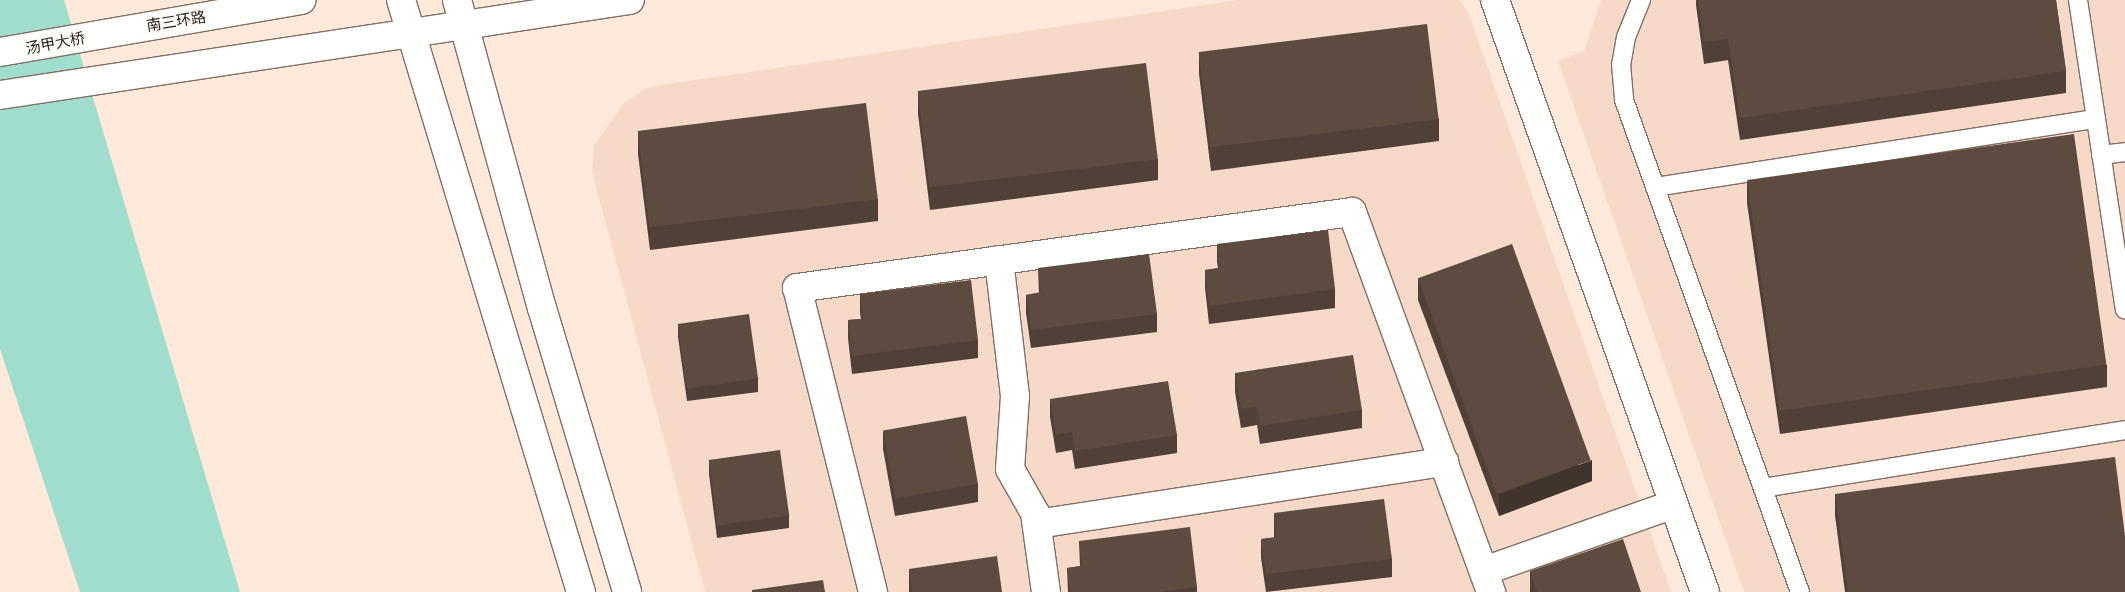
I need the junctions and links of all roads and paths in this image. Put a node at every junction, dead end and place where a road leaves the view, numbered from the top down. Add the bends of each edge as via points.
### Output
1 (302, 0) edge
2 (401, 0) edge
3 (630, 0) edge
4 (1495, 0) edge
5 (1641, 0) edge
6 (2078, 0) edge
7 (461, 12) edge
8 (110, 31) joint
9 (411, 34) junction
10 (0, 52) edge
11 (0, 95) edge
12 (2096, 119) junction
13 (2125, 152) edge
14 (2102, 155) junction
15 (1655, 187) junction
16 (1000, 260) junction
17 (2125, 309) edge
18 (2125, 430) edge
19 (1444, 462) junction
20 (1763, 488) junction
21 (1674, 504) junction
22 (1036, 524) junction
23 (1487, 582) edge
24 (582, 592) edge
25 (627, 592) edge
26 (873, 592) edge
27 (1046, 592) edge
28 (1705, 592) edge
29 (1800, 592) edge

1 - 8 street, 南三环路
2 - 9 street
3 - 7 street
4 - 21 street
5 - 15 lane via 1626,37 1621,64 1624,100
6 - 12 lane
7 - 9 street
7 - 25 street via 542,308
8 - 10 street, 汤甲大桥
9 - 11 street
9 - 24 street
12 - 14 lane
12 - 15 lane
13 - 14 lane
14 - 17 lane
15 - 20 lane
16 - 19 street via 1352,212
16 - 22 street via 1015,396 1010,469 1035,513
16 - 26 street via 797,288
18 - 20 lane
19 - 22 street
19 - 23 street
20 - 29 lane
21 - 23 street
21 - 28 street
22 - 27 street

